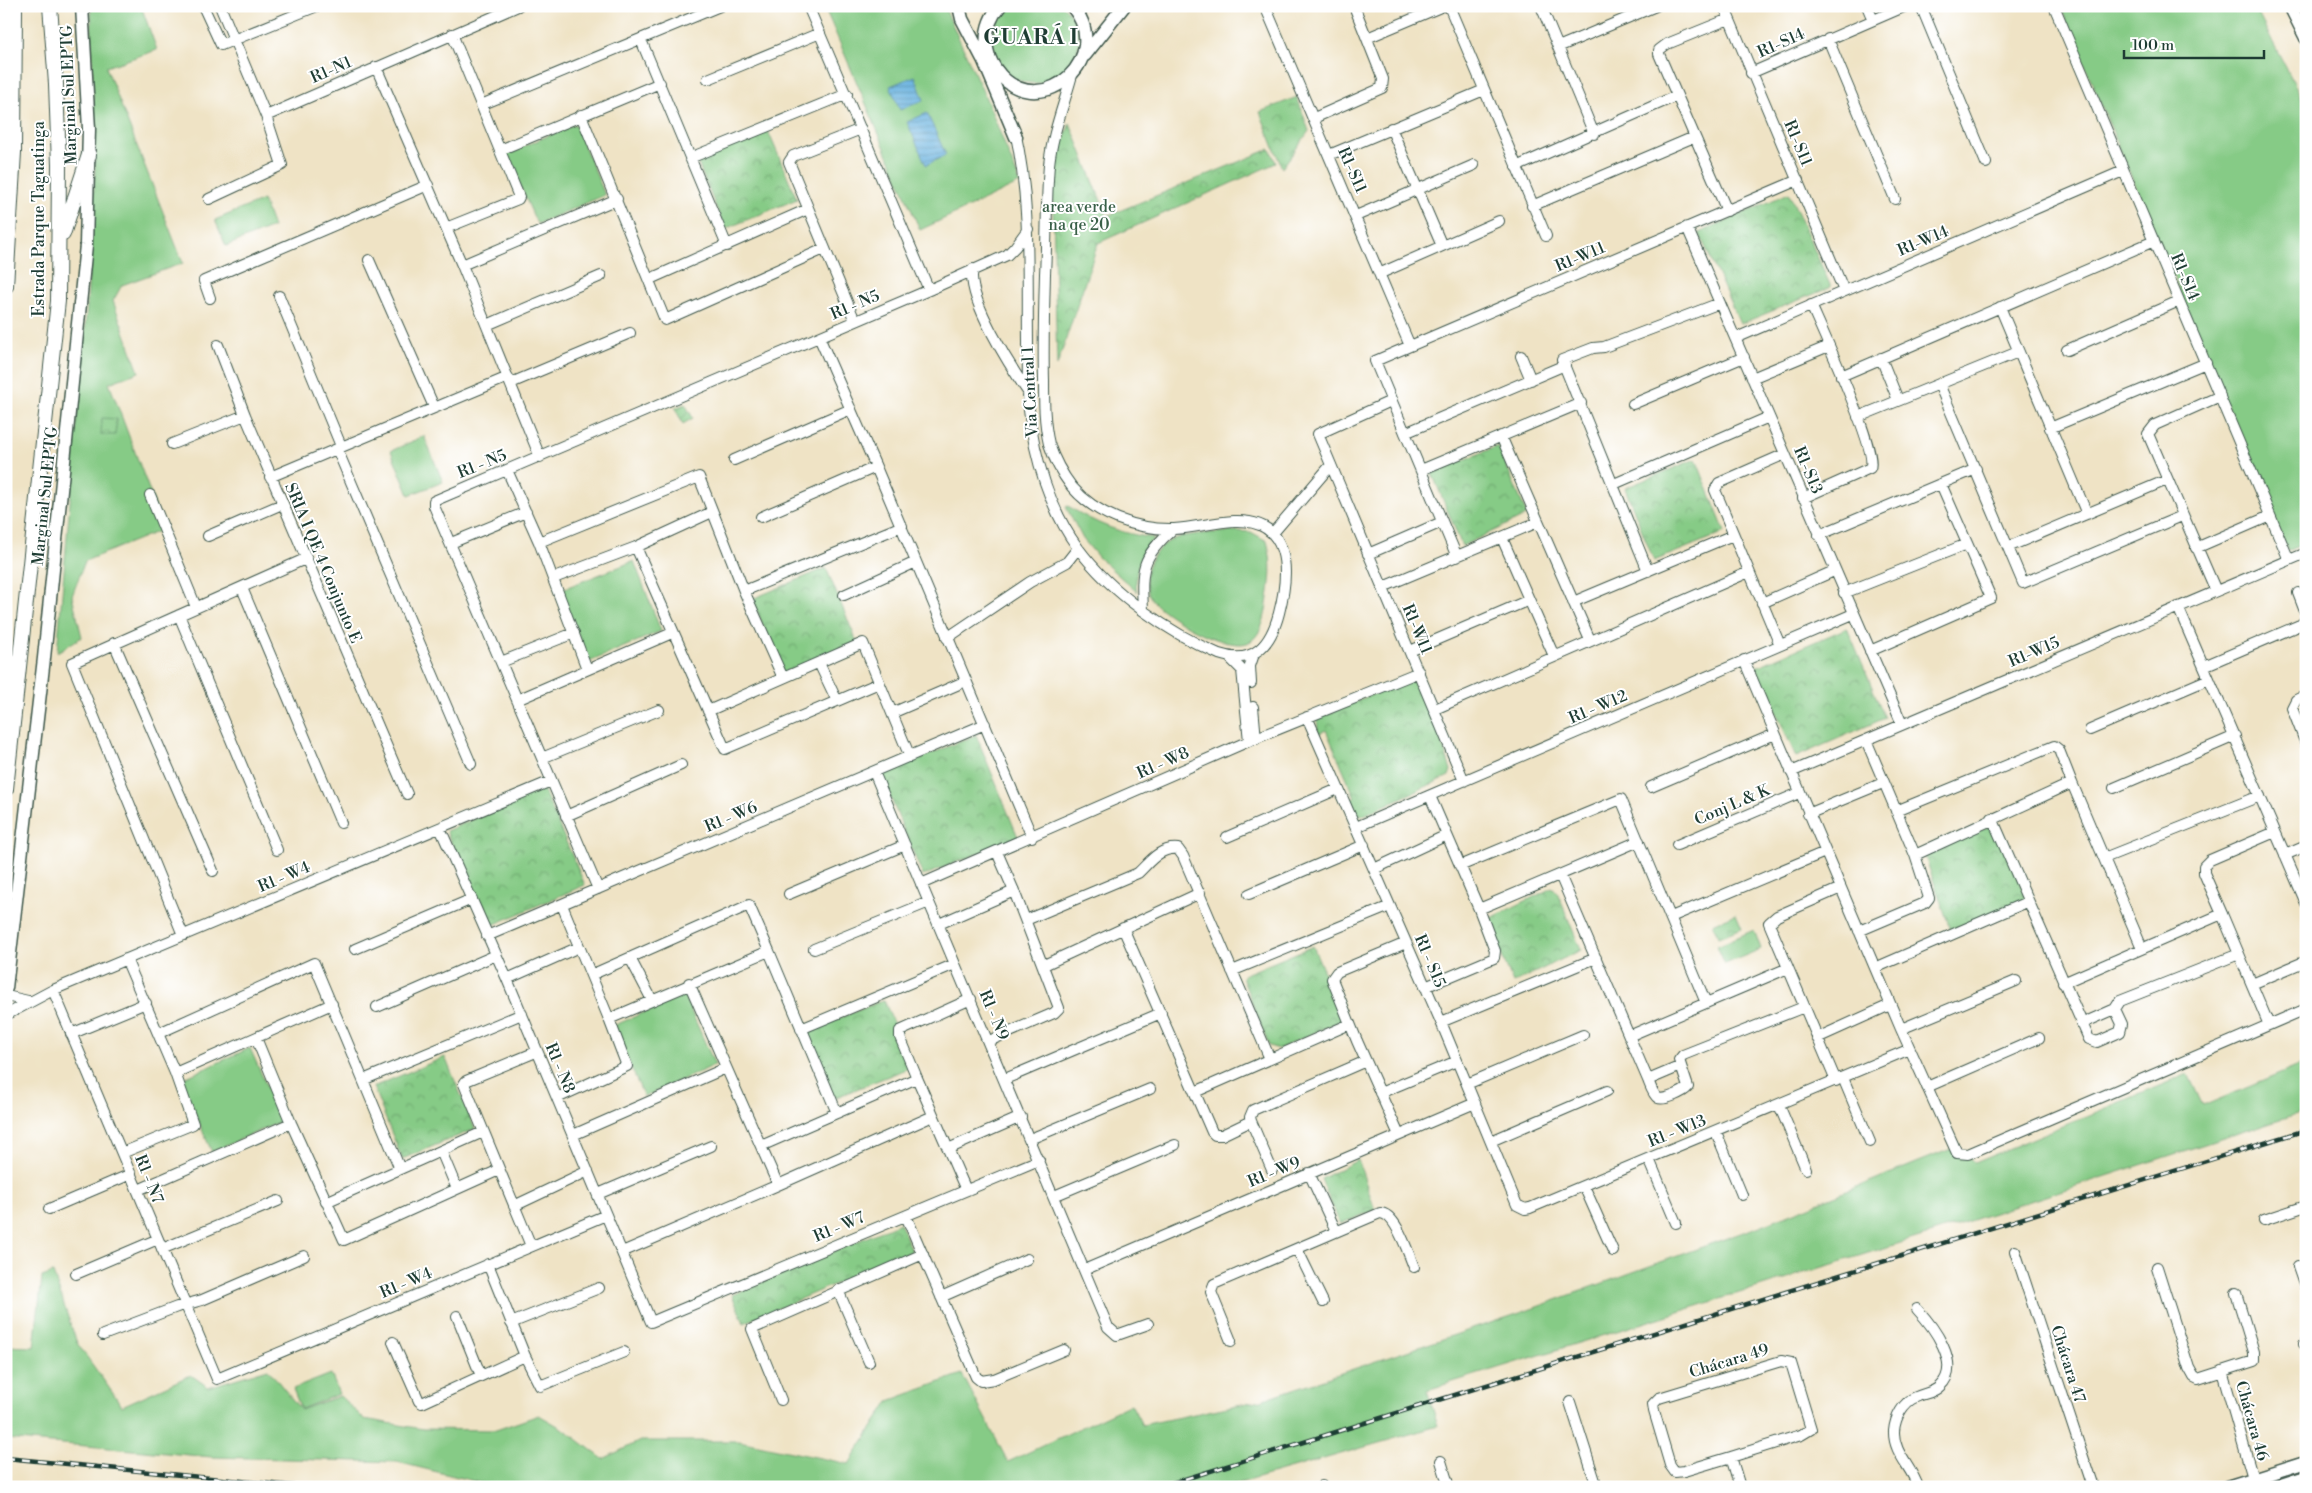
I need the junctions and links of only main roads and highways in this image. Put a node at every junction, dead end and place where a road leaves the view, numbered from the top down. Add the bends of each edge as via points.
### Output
1 (15, 6) edge
2 (50, 6) edge
3 (82, 6) edge
4 (960, 6) edge
5 (1000, 6) edge
6 (1072, 6) edge
7 (1124, 6) edge
8 (2290, 6) edge
9 (2306, 38) edge
10 (988, 55) junction
11 (1082, 59) junction
12 (1016, 137) road end
13 (89, 155) junction
14 (60, 247) junction
15 (6, 286) edge
16 (6, 789) edge
17 (6, 988) edge
18 (2306, 1462) edge
19 (2306, 1477) edge
20 (2227, 1487) edge
21 (2275, 1487) edge

1 - 15 highway, Estrada Parque Taguatinga via 14,152
2 - 14 highway, Estrada Parque Taguatinga via 56,84
3 - 13 main road, Marginal Sul EPTG
4 - 10 main road
4 - 12 main road via 962,19 984,61
5 - 10 main road via 989,22
6 - 11 main road via 1084,28 1086,44
7 - 11 main road
8 - 9 main road
10 - 11 main road via 1006,81 1022,89 1040,90 1057,86 1072,75
13 - 14 highway
13 - 17 main road, Marginal Sul EPTG via 79,334
14 - 16 highway, Estrada Parque Taguatinga via 54,345
18 - 20 main road
19 - 21 main road

